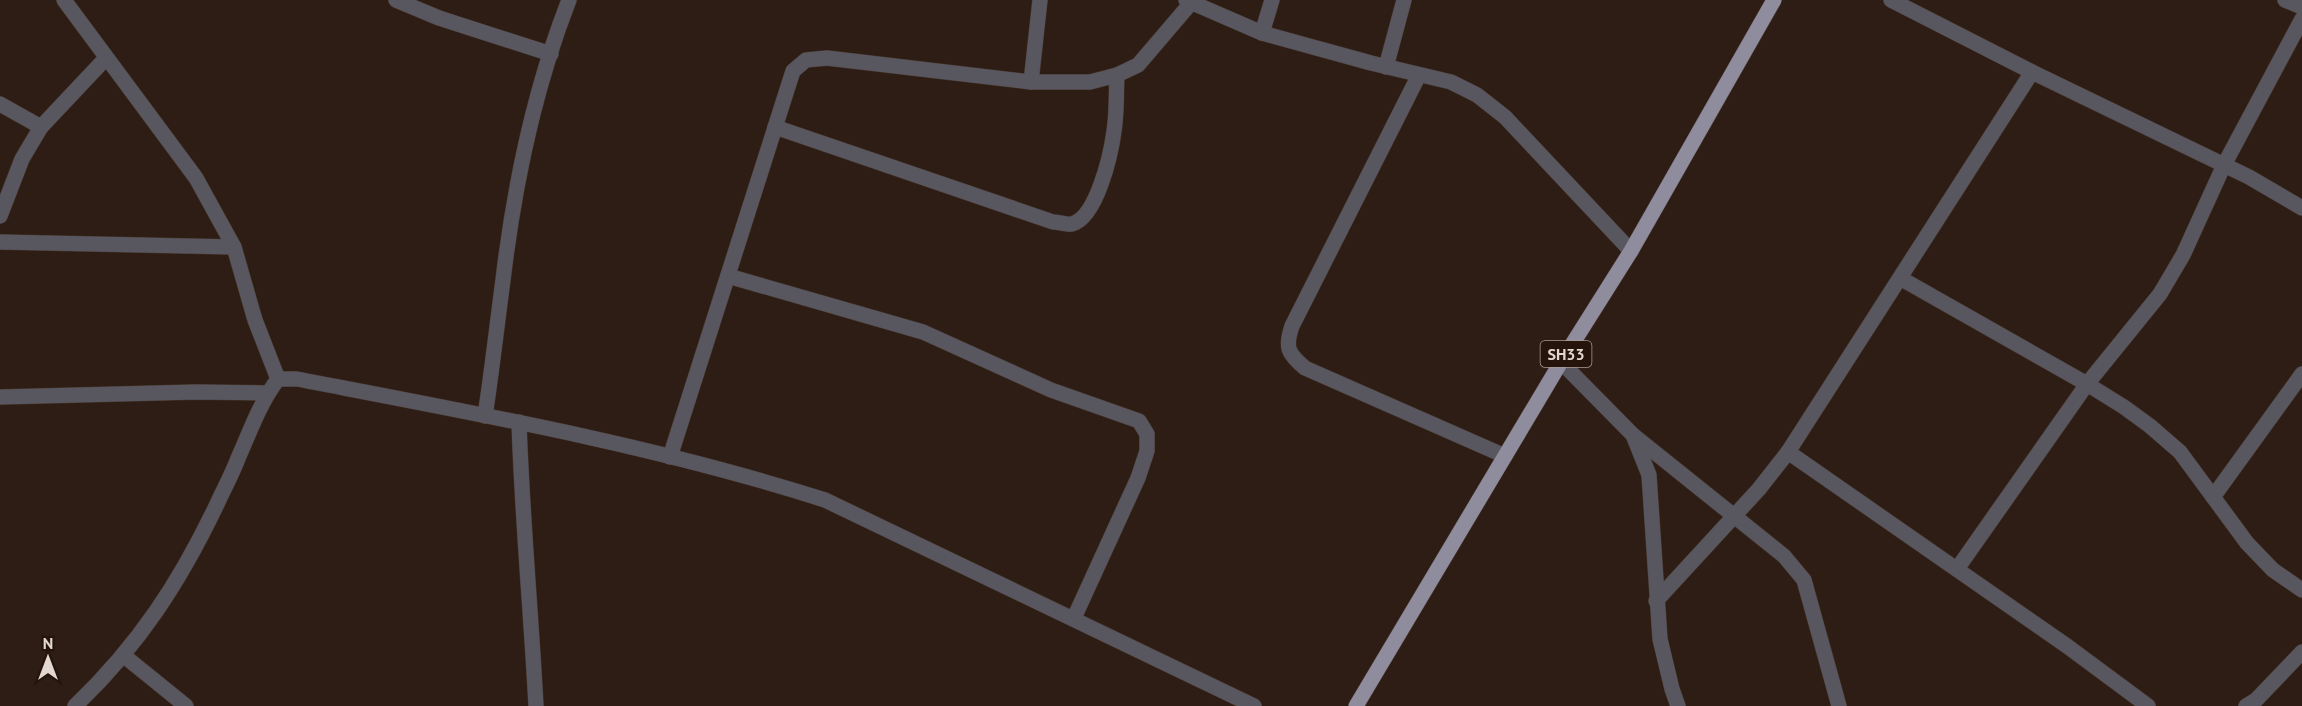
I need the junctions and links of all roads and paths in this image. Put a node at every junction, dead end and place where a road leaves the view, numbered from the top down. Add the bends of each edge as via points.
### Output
1 (64, 0) edge
2 (396, 0) edge
3 (569, 0) edge
4 (1040, 0) edge
5 (1272, 0) edge
6 (1404, 0) edge
7 (1774, 0) edge
8 (1891, 0) edge
9 (2284, 0) edge
10 (1189, 2) edge
11 (2302, 7) edge
12 (2302, 19) edge
13 (1262, 33) junction
14 (551, 54) junction
15 (106, 58) junction
16 (1386, 67) junction
17 (2032, 72) junction
18 (1117, 75) junction
19 (1419, 75) junction
20 (1032, 82) junction
21 (0, 104) edge
22 (41, 127) junction
23 (775, 127) junction
24 (2224, 165) junction
25 (2302, 208) edge
26 (0, 216) edge
27 (0, 242) edge
28 (234, 248) junction
29 (1631, 251) junction
30 (728, 276) junction
31 (1900, 278) junction
32 (1561, 362) junction
33 (2302, 374) edge
34 (278, 379) junction
35 (2087, 384) junction
36 (268, 393) junction
37 (0, 397) edge
38 (485, 416) junction
39 (519, 422) junction
40 (1633, 435) junction
41 (1788, 452) junction
42 (1505, 456) junction
43 (670, 457) junction
44 (2213, 497) junction
45 (1735, 516) junction
46 (1957, 569) junction
47 (2302, 590) edge
48 (1656, 601) junction
49 (1074, 618) junction
50 (2302, 652) edge
51 (123, 655) junction
52 (75, 706) edge
53 (186, 706) edge
54 (536, 706) edge
55 (1254, 706) edge
56 (1356, 706) edge
57 (1678, 706) edge
58 (1839, 706) edge
59 (2148, 706) edge
60 (2246, 706) edge

1 - 15 street
2 - 14 street
3 - 14 street
4 - 20 street
5 - 13 street
6 - 16 street
7 - 29 main road, SH33
8 - 17 street
9 - 11 street
10 - 13 street
10 - 18 street via 1138,65
12 - 24 street
13 - 16 street
14 - 38 street via 513,212
15 - 22 street
15 - 28 street via 196,178
16 - 19 street
17 - 24 street
17 - 31 street
18 - 20 street via 1090,82
18 - 23 street via 1115,130 1107,163 1086,215 1071,224 1053,222
19 - 29 street via 1477,95 1505,117
19 - 42 street via 1287,342 1292,357 1305,368
20 - 23 street via 827,58 806,60 790,76
21 - 22 street
22 - 26 street via 22,159
23 - 30 street
24 - 25 street
24 - 35 street via 2183,255 2160,294
27 - 28 street
28 - 34 street via 255,320
29 - 32 main road, SH33
30 - 43 street
30 - 49 street via 923,332 1051,390 1139,421 1147,434 1147,451
31 - 35 street
31 - 41 street
32 - 40 street
32 - 42 main road, SH33
33 - 44 street
34 - 36 street
34 - 38 street via 297,379
35 - 44 street via 2124,407 2180,452
35 - 46 street
36 - 37 street
36 - 51 street via 181,574
38 - 39 street
39 - 43 street
39 - 54 street
40 - 45 street
40 - 48 street via 1649,476
41 - 45 street
41 - 46 street
42 - 56 main road, SH33
43 - 49 street via 825,500
44 - 47 street via 2247,543 2273,570
45 - 48 street
45 - 58 street via 1784,556 1804,580
46 - 59 street
48 - 57 street via 1660,639
49 - 55 street
50 - 60 street
51 - 52 street
51 - 53 street

